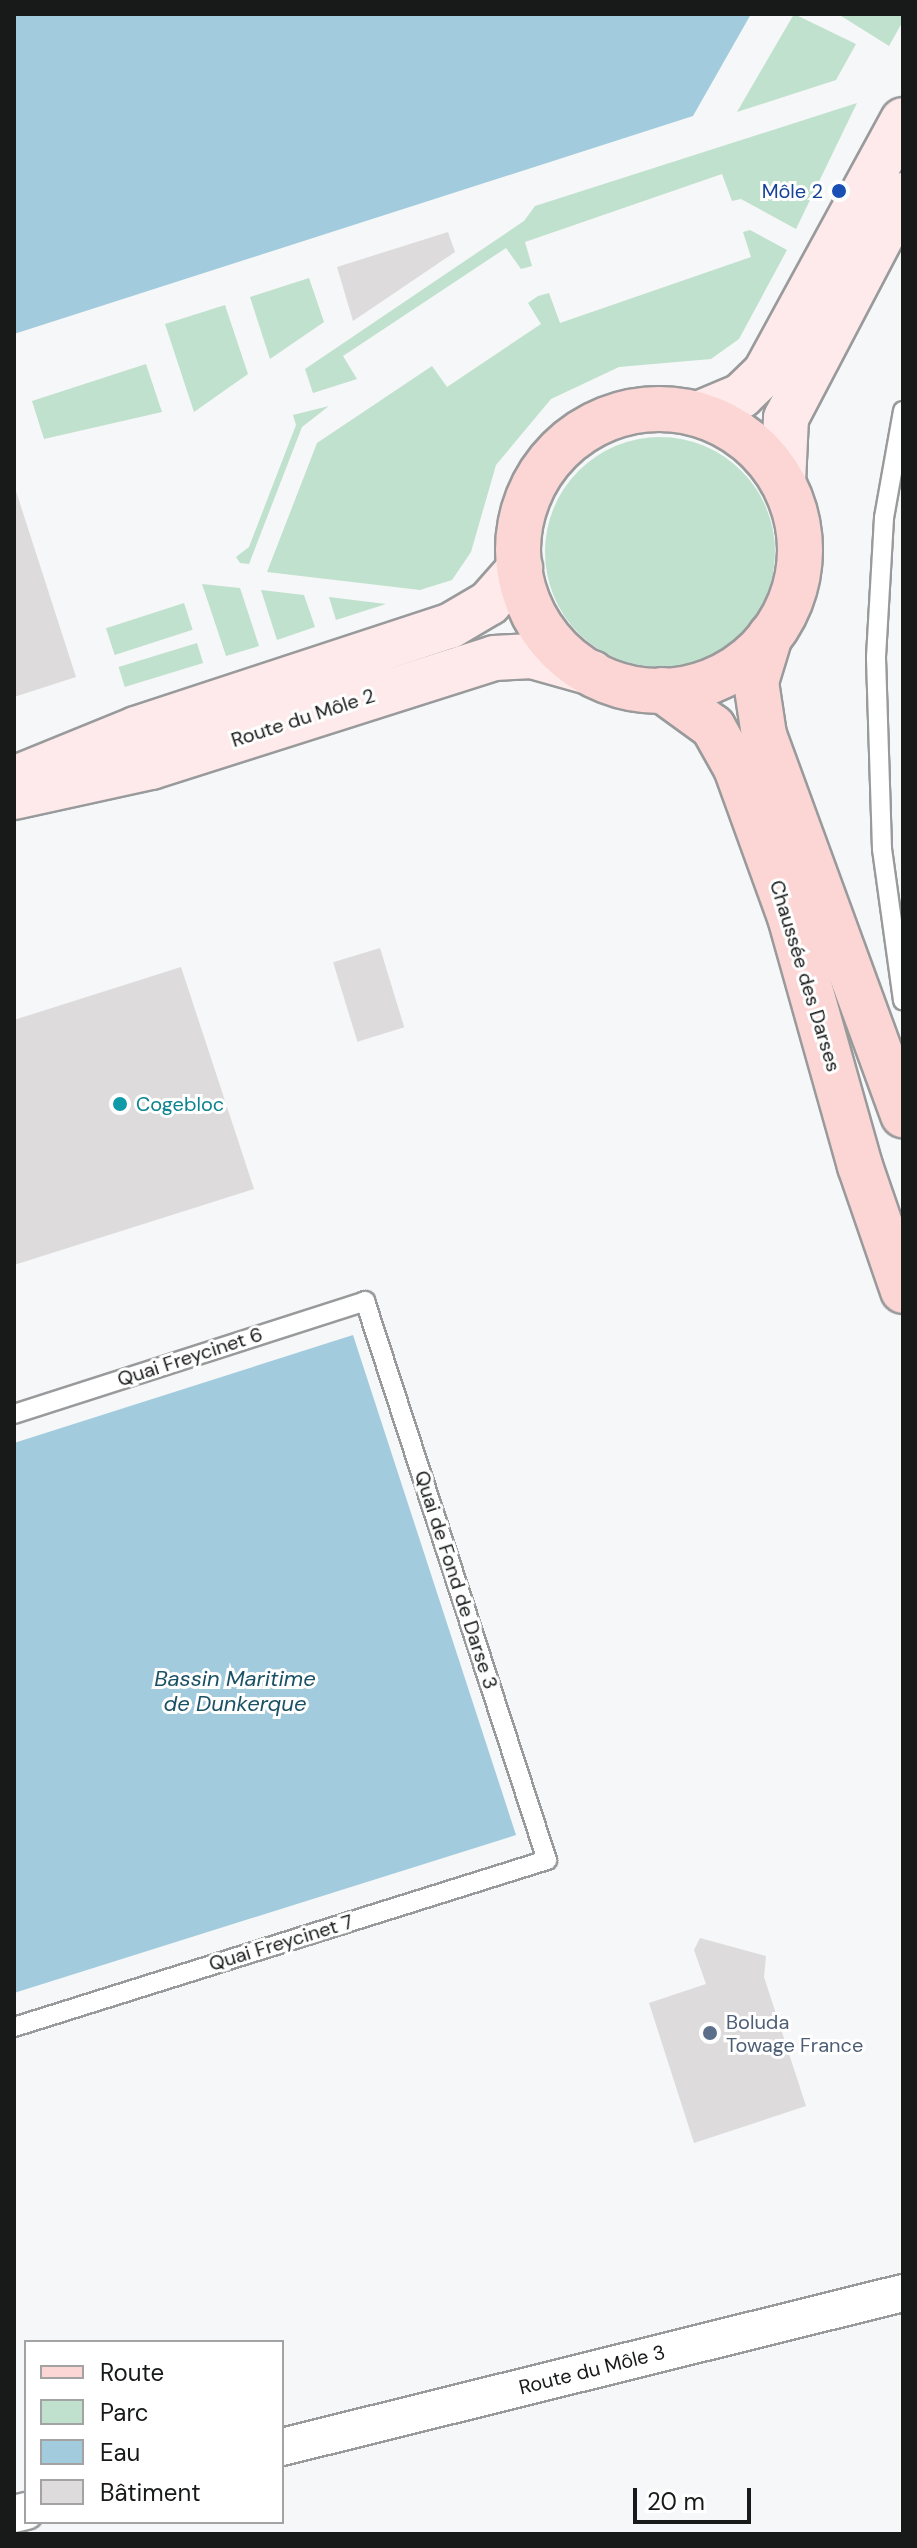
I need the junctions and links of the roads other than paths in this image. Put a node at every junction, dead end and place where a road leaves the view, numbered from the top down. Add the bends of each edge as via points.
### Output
1 (903, 120) edge
2 (903, 195) edge
3 (903, 411) edge
4 (698, 414) junction
5 (783, 482) junction
6 (520, 568) junction
7 (770, 636) junction
8 (592, 673) junction
9 (662, 690) junction
10 (14, 779) edge
11 (14, 797) edge
12 (903, 1001) edge
13 (903, 1115) edge
14 (903, 1291) edge
15 (365, 1301) joint
16 (14, 1414) edge
17 (547, 1860) joint
18 (14, 2027) edge
19 (903, 2293) edge
20 (284, 2447) edge

1 - 4 main road via 765,373 741,396
2 - 5 main road via 786,418
3 - 12 lane via 884,518 876,658 882,849
4 - 5 main road via 747,440
4 - 6 main road via 625,413 562,448 529,496 520,524
5 - 7 main road via 798,524 799,568 792,597
6 - 8 main road via 539,623 557,646
6 - 10 main road, Route du Môle 2 via 489,603 450,626 136,729
7 - 9 main road via 716,679
7 - 13 main road, Chaussée des Darses via 756,682 769,756
8 - 9 main road
8 - 11 main road, Route du Môle 2 via 532,656 494,658 151,767
9 - 14 main road, Chaussée des Darses via 713,727 736,768 790,917 860,1166
15 - 16 lane, Quai Freycinet 6
15 - 17 lane, Quai de Fond de Darse 3
17 - 18 lane, Quai Freycinet 7
19 - 20 street, Route du Môle 3

